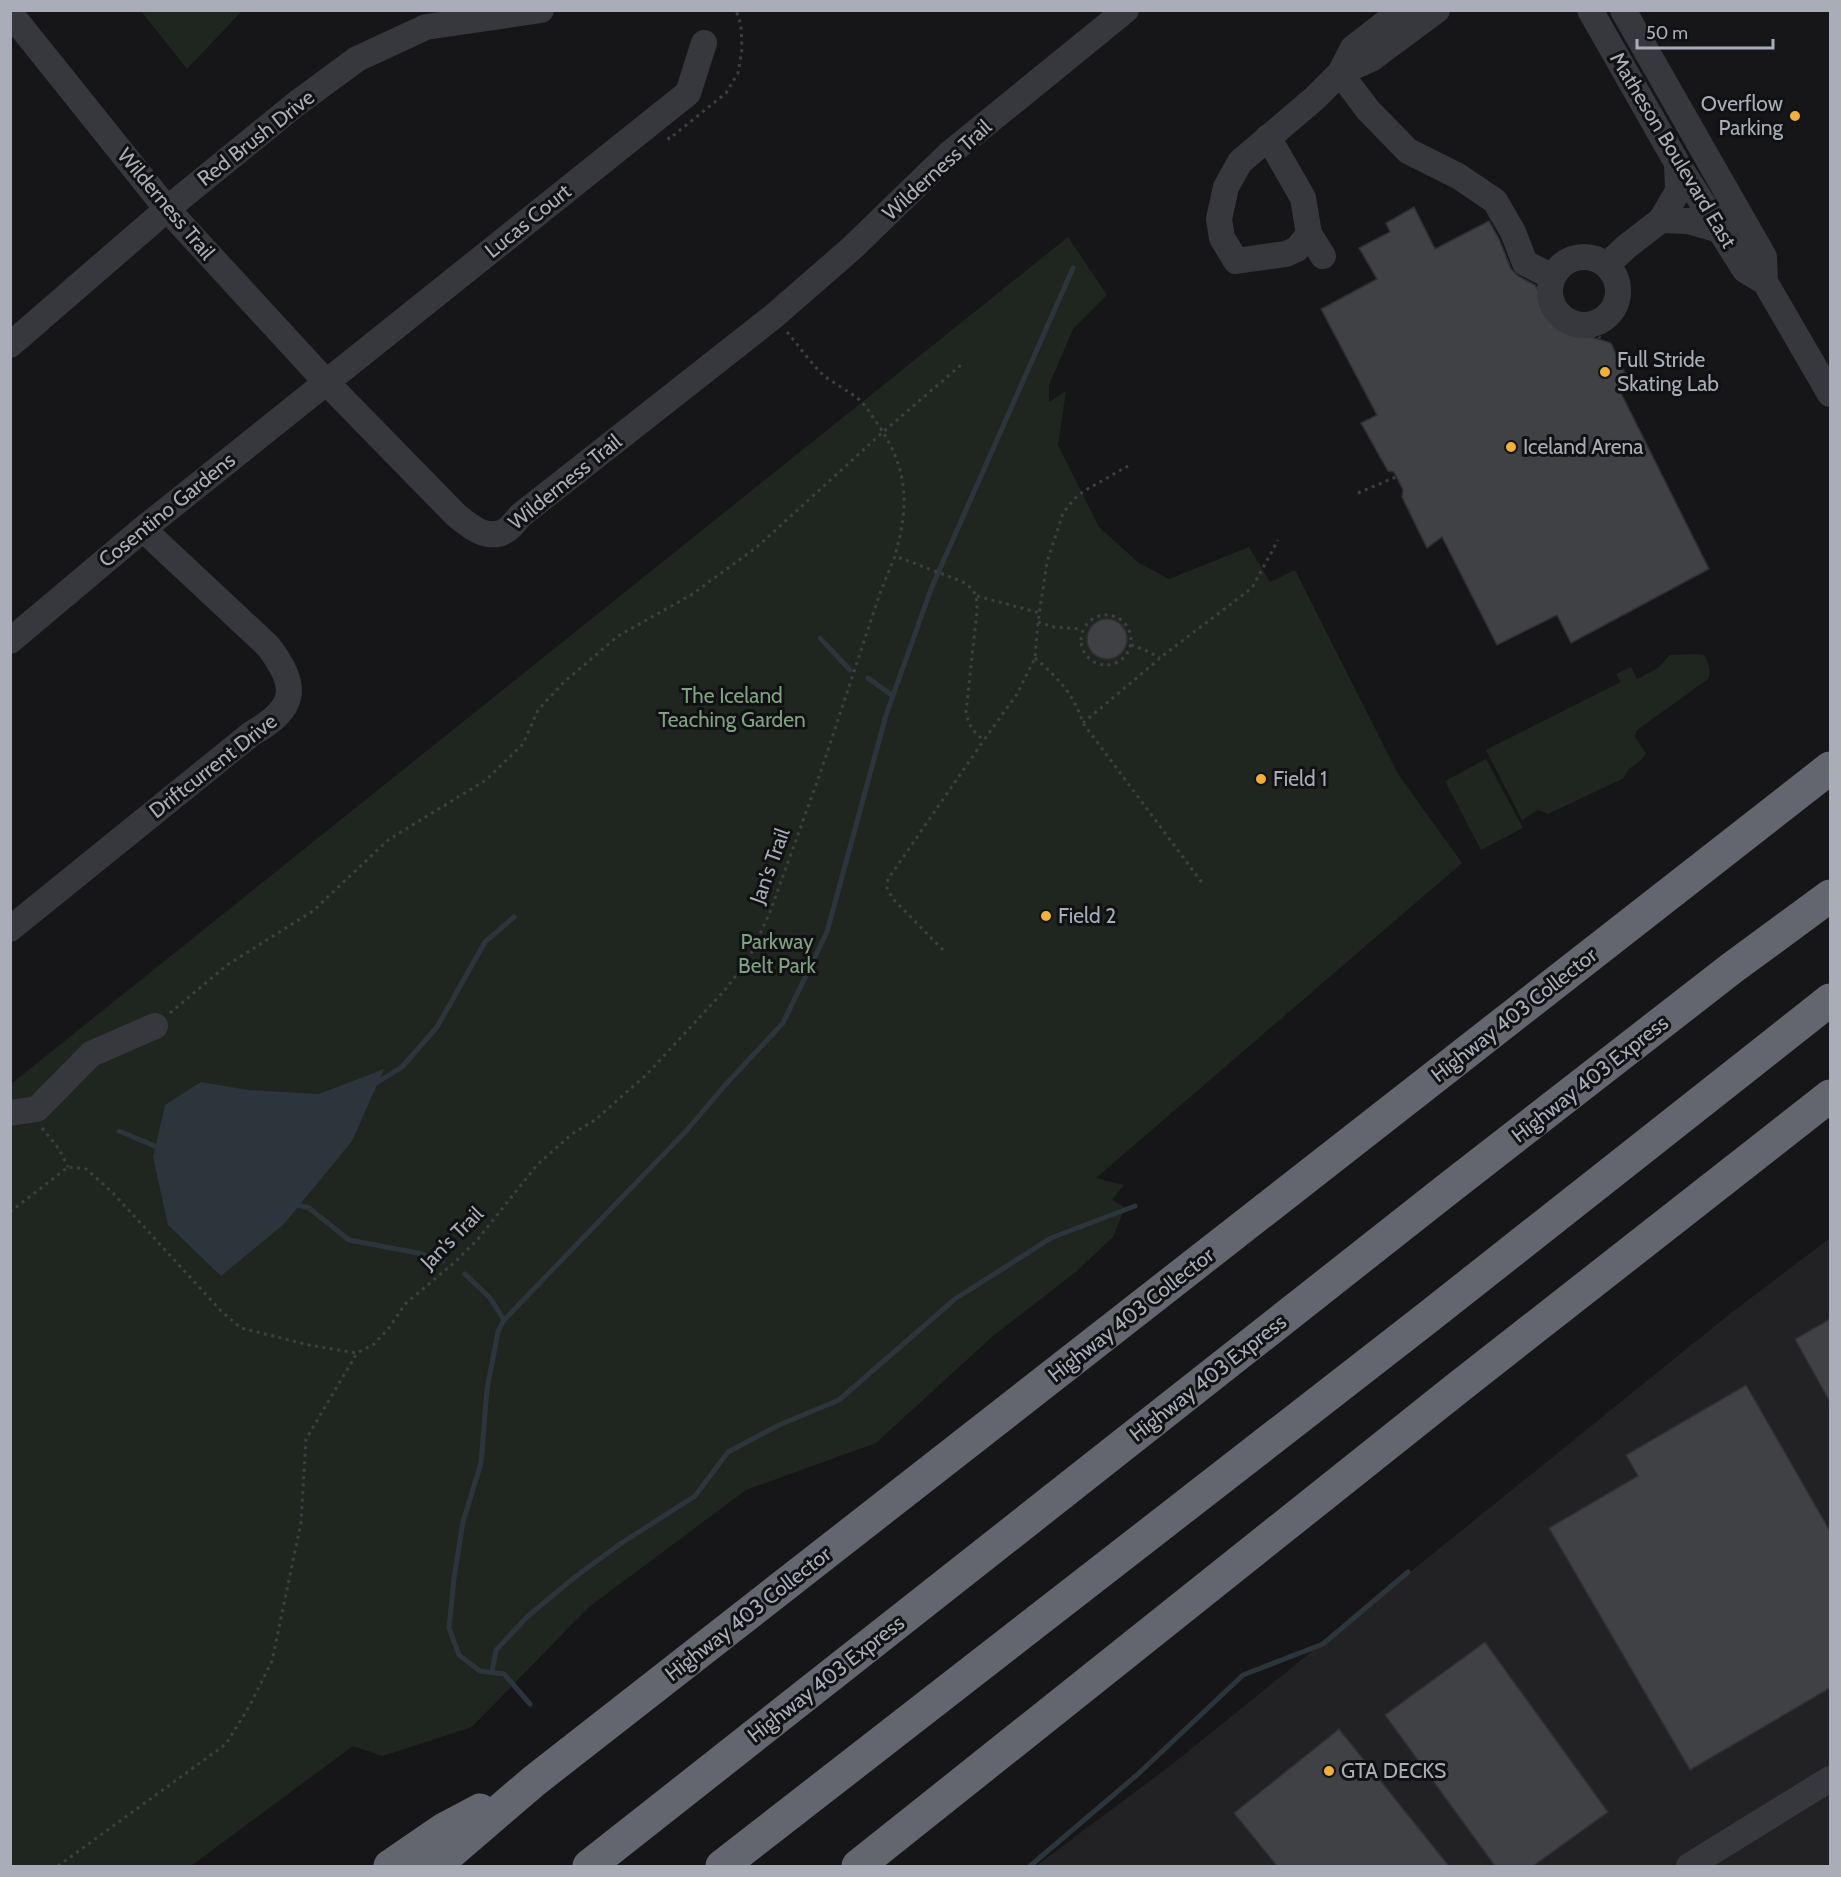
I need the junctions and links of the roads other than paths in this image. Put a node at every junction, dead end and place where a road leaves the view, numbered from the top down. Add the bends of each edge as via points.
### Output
1 (541, 10) edge
2 (1126, 10) edge
3 (1402, 10) edge
4 (1437, 10) edge
5 (1590, 10) edge
6 (1623, 10) edge
7 (10, 13) edge
8 (704, 43) dead end
9 (1340, 73) junction
10 (1268, 137) junction
11 (1677, 162) junction
12 (167, 209) junction
13 (1661, 220) junction
14 (1720, 230) junction
15 (1309, 234) junction
16 (1323, 256) dead end
17 (1607, 265) junction
18 (1553, 277) junction
19 (1765, 282) junction
20 (10, 345) edge
21 (327, 383) junction
22 (1830, 394) edge
23 (143, 529) junction
24 (10, 641) edge
25 (1830, 768) edge
26 (1830, 896) edge
27 (10, 929) edge
28 (1830, 1000) edge
29 (155, 1026) road end
30 (1830, 1096) edge
31 (10, 1113) edge
32 (1830, 1779) edge
33 (534, 1781) junction
34 (390, 1866) edge
35 (435, 1866) edge
36 (589, 1866) edge
37 (722, 1866) edge
38 (858, 1866) edge
39 (1689, 1866) edge

1 - 12 street, Red Brush Drive via 426,27 357,59
2 - 21 street, Wilderness Trail via 950,153 852,248 774,316 506,530 473,530
3 - 9 street via 1353,48
4 - 9 street via 1371,59
5 - 11 street, Matheson Boulevard East
6 - 19 street, Matheson Boulevard East via 1764,257
7 - 12 street, Wilderness Trail
8 - 21 street, Lucas Court via 688,93
9 - 10 street
9 - 18 street via 1368,110 1408,151 1458,176 1495,201 1525,262
10 - 15 street via 1303,198
10 - 15 street via 1240,162 1226,187 1219,219 1222,238 1236,261 1286,254 1297,249
11 - 13 street via 1678,191
11 - 14 street, Matheson Boulevard East
12 - 20 street, Red Brush Drive
12 - 21 street, Wilderness Trail
13 - 14 street via 1688,221
13 - 17 street
14 - 19 street, Matheson Boulevard East via 1745,270
15 - 16 street
17 - 18 street via 1587,256 1577,257 1558,268
17 - 18 street via 1618,294 1615,305 1595,331 1570,322 1554,308 1550,287
19 - 22 street, Matheson Boulevard East
21 - 23 street, Cosentino Gardens
23 - 24 street, Cosentino Gardens
23 - 27 street, Driftcurrent Drive via 268,645 281,663 290,697 270,723 251,734
25 - 33 highway, Highway 403 Collector
26 - 36 highway, Highway 403 Express via 1449,1188
28 - 37 highway
29 - 31 street via 92,1054 36,1109
30 - 38 highway
32 - 39 street
33 - 34 highway via 444,1829
33 - 35 highway, Highway 403 Collector

